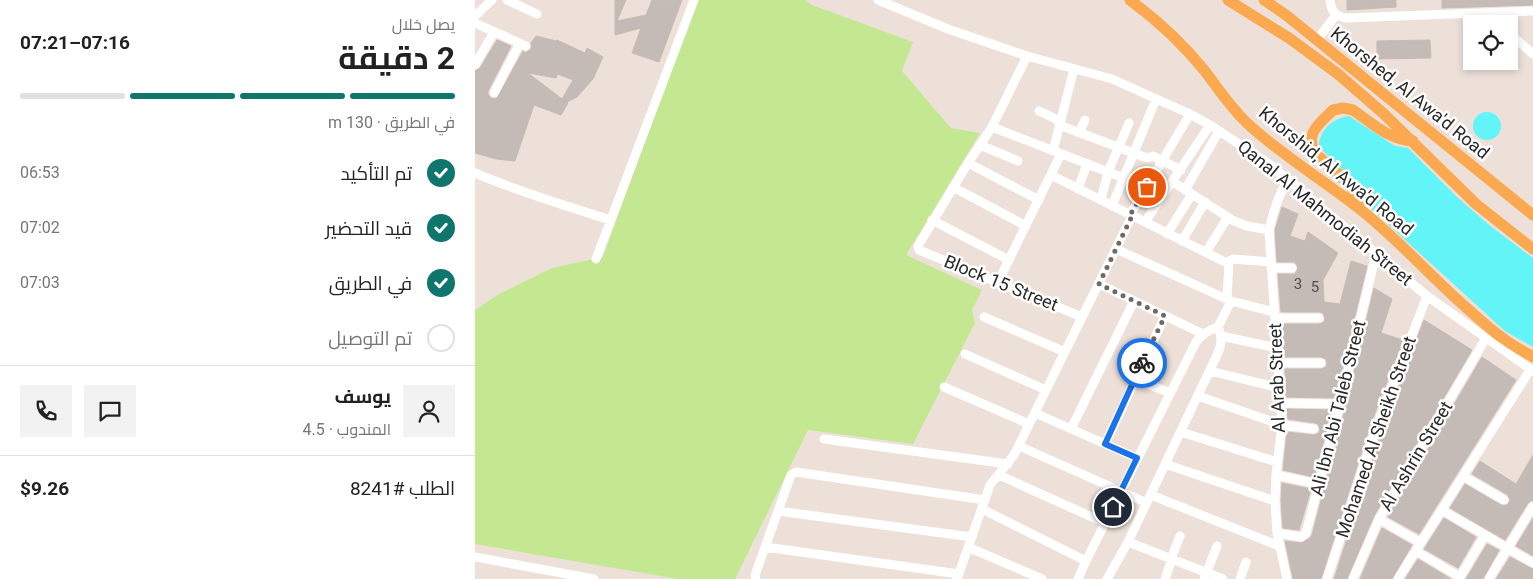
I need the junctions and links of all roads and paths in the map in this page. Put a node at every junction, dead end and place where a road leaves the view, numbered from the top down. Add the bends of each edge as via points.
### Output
1 (492, 0) edge
2 (507, 0) edge
3 (694, 0) edge
4 (878, 0) edge
5 (1130, 0) edge
6 (1142, 0) edge
7 (1228, 0) edge
8 (1264, 0) edge
9 (1330, 0) edge
10 (1533, 11) edge
11 (1485, 13) junction
12 (537, 14) dead end
13 (1336, 15) junction
14 (1487, 15) edge
15 (475, 16) edge
16 (1155, 20) junction
17 (475, 23) edge
18 (494, 32) junction
19 (1317, 40) junction
20 (1518, 41) edge
21 (1533, 54) edge
22 (1027, 56) junction
23 (475, 65) edge
24 (1075, 69) junction
25 (494, 93) dead end
26 (1156, 99) junction
27 (1039, 111) dead end
28 (1190, 114) junction
29 (1085, 120) dead end
30 (1060, 123) junction
31 (1129, 123) dead end
32 (1210, 125) junction
33 (992, 127) junction
34 (1219, 130) junction
35 (1079, 133) junction
36 (1413, 141) junction
37 (980, 145) junction
38 (1118, 147) junction
39 (1057, 152) junction
40 (1134, 153) junction
41 (1163, 160) junction
42 (1018, 161) dead end
43 (968, 162) junction
44 (1087, 164) junction
45 (1181, 170) junction
46 (1108, 172) junction
47 (475, 173) edge
48 (1051, 175) junction
49 (1123, 178) junction
50 (1288, 179) junction
51 (1173, 182) junction
52 (953, 187) junction
53 (1078, 189) junction
54 (1145, 190) junction
55 (1189, 192) junction
56 (1039, 200) junction
57 (1101, 200) junction
58 (1205, 202) junction
59 (1159, 203) junction
60 (1112, 206) junction
61 (1361, 210) junction
62 (1131, 215) junction
63 (1533, 215) edge
64 (1228, 218) junction
65 (610, 220) junction
66 (932, 220) junction
67 (1145, 222) junction
68 (1026, 226) junction
69 (1269, 230) junction
70 (1167, 234) junction
71 (1182, 241) junction
72 (1116, 249) junction
73 (1533, 249) edge
74 (1206, 252) junction
75 (1376, 254) junction
76 (596, 259) dead end
77 (1009, 260) junction
78 (1229, 262) junction
79 (1271, 265) junction
80 (1292, 268) dead end
81 (998, 282) junction
82 (1099, 284) junction
83 (1427, 296) junction
84 (1229, 300) junction
85 (1134, 301) junction
86 (1274, 315) junction
87 (1165, 316) junction
88 (984, 317) dead end
89 (1082, 317) junction
90 (1319, 318) dead end
91 (1220, 332) junction
92 (1203, 334) junction
93 (1486, 338) junction
94 (1277, 348) junction
95 (1065, 352) junction
96 (965, 354) dead end
97 (1533, 357) edge
98 (1278, 363) junction
99 (1321, 363) dead end
100 (1532, 370) edge
101 (1210, 371) junction
102 (1135, 379) junction
103 (944, 387) dead end
104 (1280, 388) junction
105 (1046, 390) junction
106 (1170, 393) junction
107 (1198, 396) junction
108 (1281, 403) junction
109 (1340, 404) junction
110 (1035, 413) junction
111 (1029, 424) junction
112 (1282, 424) junction
113 (1071, 429) junction
114 (1314, 429) dead end
115 (1181, 432) junction
116 (824, 439) dead end
117 (1105, 444) junction
118 (1019, 446) junction
119 (1137, 458) junction
120 (1277, 462) junction
121 (1008, 464) junction
122 (1165, 464) junction
123 (999, 475) junction
124 (1276, 475) junction
125 (1463, 476) junction
126 (1319, 484) junction
127 (1121, 491) junction
128 (1149, 499) junction
129 (1503, 500) dead end
130 (1275, 501) junction
131 (983, 505) junction
132 (1533, 506) edge
133 (1441, 510) junction
134 (778, 511) junction
135 (1379, 519) junction
136 (1105, 523) junction
137 (1277, 533) junction
138 (1485, 535) junction
139 (1180, 536) dead end
140 (972, 537) junction
141 (1128, 542) junction
142 (1217, 546) dead end
143 (1279, 546) junction
144 (765, 547) junction
145 (968, 547) junction
146 (1418, 547) junction
147 (1508, 548) junction
148 (475, 557) edge
149 (1171, 559) junction
150 (1086, 560) junction
151 (1246, 562) dead end
152 (1533, 563) edge
153 (958, 576) edge
154 (1205, 576) edge
155 (594, 579) edge
156 (756, 579) edge
157 (1042, 579) edge
158 (1078, 579) edge
159 (1107, 579) edge
160 (1165, 579) edge
161 (1223, 579) edge
162 (1240, 579) edge
163 (1287, 579) edge
164 (1327, 579) edge
165 (1353, 579) edge
166 (1398, 579) edge
167 (1489, 579) edge

1 - 15 street
2 - 12 street
3 - 65 street
4 - 22 street, Qanal Al Mahmodiah Street via 948,29
5 - 16 main road, Khorshid, Al Awa'd Road
6 - 16 main road
7 - 36 main road via 1313,56
8 - 19 main road, Khorshed, Al Awa'd Road
9 - 13 street
10 - 11 street
11 - 13 street via 1346,18
11 - 14 street
13 - 19 street
16 - 61 main road, Khorshid, Al Awa'd Road via 1189,53 1261,136
17 - 18 street
18 - 23 street
18 - 25 street via 523,44
19 - 63 main road, Khorshed, Al Awa'd Road
20 - 21 street
22 - 24 street, Qanal Al Mahmodiah Street
22 - 33 street
24 - 26 street, Qanal Al Mahmodiah Street
24 - 30 street
26 - 28 street, Qanal Al Mahmodiah Street
26 - 40 street
27 - 30 street
28 - 32 street, Qanal Al Mahmodiah Street
28 - 41 street
29 - 35 street
30 - 35 street
30 - 39 street
31 - 38 street
32 - 34 street, Qanal Al Mahmodiah Street
32 - 45 street
33 - 37 street
33 - 39 street
34 - 50 street, Qanal Al Mahmodiah Street
34 - 55 street
35 - 38 street
36 - 61 main road via 1388,135 1348,109 1333,110 1314,129 1312,148 1351,186 1358,196
36 - 73 main road via 1476,204
37 - 42 street
37 - 43 street
38 - 40 street
38 - 46 street
39 - 44 street
39 - 48 street
40 - 41 street
40 - 49 street
41 - 45 street
41 - 54 street
43 - 52 street
43 - 56 street
44 - 46 street
44 - 53 street
45 - 51 street
46 - 49 street
46 - 57 street
47 - 65 street
48 - 53 street
48 - 56 street
49 - 54 street
49 - 60 street
50 - 69 street, Al Arab Street via 1279,195
50 - 75 street, Qanal Al Mahmodiah Street
51 - 55 street
51 - 59 street
52 - 66 street
52 - 68 street
53 - 57 street
54 - 59 street
54 - 62 street
55 - 58 street
55 - 70 street
56 - 68 street
57 - 60 street
58 - 64 street
58 - 71 street
59 - 67 street
60 - 62 street
61 - 97 main road, Khorshid, Al Awa'd Road via 1477,317 1503,339
62 - 67 street
62 - 72 street
64 - 69 street
64 - 74 street
65 - 76 street
66 - 77 street
66 - 81 street, Block 15 Street via 918,244 919,250
67 - 70 street
68 - 77 street
69 - 79 street, Al Arab Street
70 - 71 street
71 - 74 street
72 - 82 street
72 - 84 street
74 - 78 street
75 - 83 street, Qanal Al Mahmodiah Street
75 - 109 street, Ali Ibn Abi Taleb Street
77 - 81 street
78 - 79 street via 1233,259
78 - 84 street
79 - 80 street
79 - 86 street, Al Arab Street
81 - 89 street, Block 15 Street
82 - 85 street
82 - 89 street
83 - 93 street, Qanal Al Mahmodiah Street
83 - 164 street, Mohamed Al Sheikh Street via 1376,428
84 - 86 street
84 - 91 street
85 - 87 street
85 - 113 street
86 - 90 street
86 - 94 street, Al Arab Street
87 - 92 street
87 - 102 street
88 - 95 street
89 - 95 street
91 - 92 street via 1210,330
91 - 94 street
91 - 101 street via 1221,345
92 - 106 street
93 - 100 street, Qanal Al Mahmodiah Street
93 - 135 street, Al Ashrin Street
94 - 98 street, Al Arab Street
95 - 105 street
96 - 105 street
98 - 99 street
98 - 104 street, Al Arab Street
100 - 125 street
101 - 104 street
101 - 107 street
102 - 106 street
102 - 117 street
103 - 111 street
104 - 108 street, Al Arab Street
105 - 110 street
106 - 119 street
107 - 112 street
107 - 115 street
108 - 109 street
108 - 112 street, Al Arab Street
109 - 126 street, Ali Ibn Abi Taleb Street
110 - 111 street
110 - 113 street
111 - 118 street
112 - 114 street
112 - 120 street, Al Arab Street
113 - 117 street
115 - 120 street
115 - 122 street
116 - 121 street
117 - 119 street
118 - 121 street
118 - 127 street
119 - 127 street
120 - 124 street, Al Arab Street
121 - 123 street
122 - 128 street
122 - 130 street
123 - 131 street via 990,486
123 - 136 street
124 - 126 street
124 - 130 street, Al Arab Street
125 - 129 street
125 - 133 street
126 - 137 street, Ali Ibn Abi Taleb Street via 1305,535
127 - 128 street
127 - 136 street
128 - 141 street
128 - 143 street
130 - 137 street, Al Arab Street
131 - 134 street via 799,472 791,475
131 - 140 street
131 - 150 street
132 - 147 street
133 - 138 street
133 - 146 street
134 - 140 street
134 - 144 street
135 - 146 street
135 - 165 street, Al Ashrin Street
136 - 150 street
137 - 143 street, Al Arab Street
138 - 146 street via 1460,577
138 - 147 street
139 - 149 street
140 - 145 street
141 - 149 street
141 - 159 street
142 - 154 street
143 - 163 street, Al Arab Street
144 - 153 street
144 - 156 street
145 - 153 street
145 - 157 street
146 - 166 street
147 - 152 street
147 - 167 street
148 - 155 street
149 - 154 street
149 - 160 street
150 - 158 street
151 - 162 street
154 - 161 street

